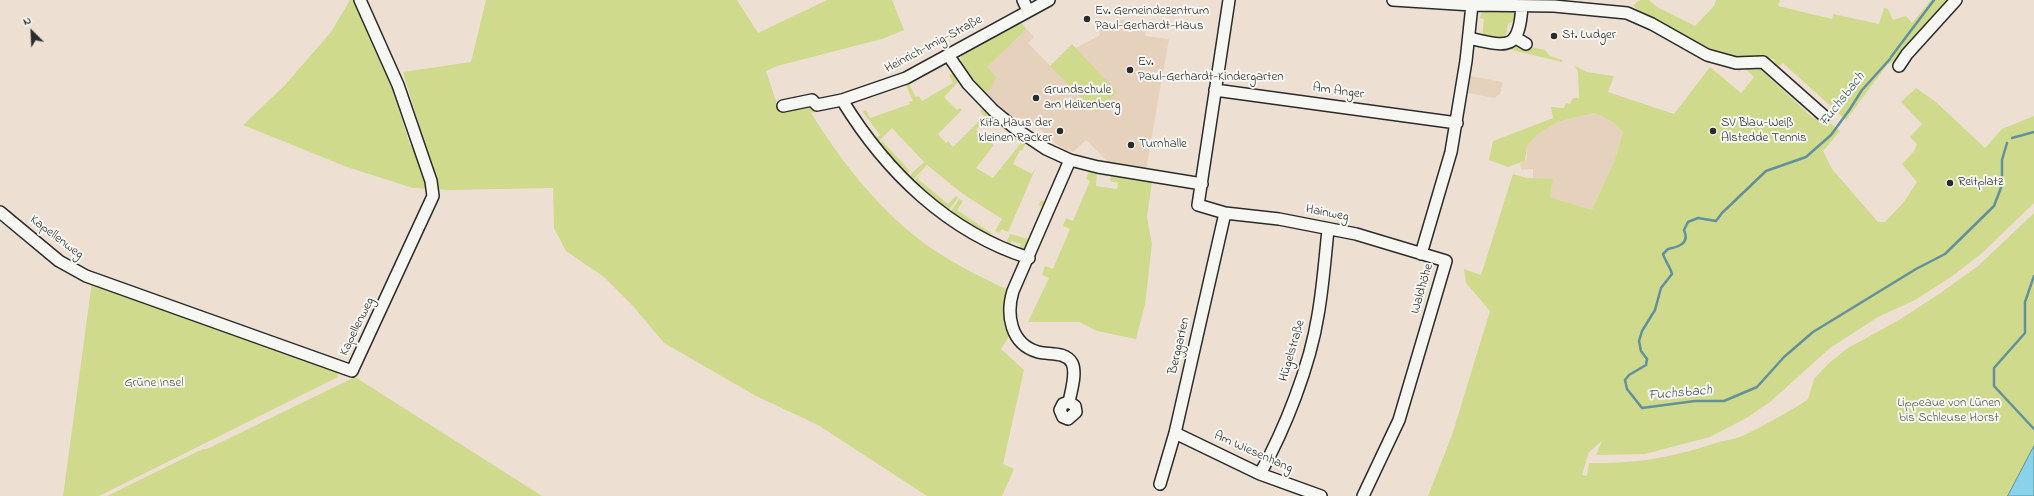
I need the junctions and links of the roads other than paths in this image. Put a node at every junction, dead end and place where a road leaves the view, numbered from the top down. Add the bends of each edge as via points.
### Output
1 (360, 0) edge
2 (1023, 0) edge
3 (1049, 0) edge
4 (1229, 0) edge
5 (1393, 0) edge
6 (1956, 0) edge
7 (1554, 3) edge
8 (1472, 5) junction
9 (1522, 6) junction
10 (1028, 11) junction
11 (1469, 38) junction
12 (1516, 38) junction
13 (1526, 44) dead end
14 (948, 55) junction
15 (1899, 66) dead end
16 (1215, 90) junction
17 (842, 100) junction
18 (783, 106) dead end
19 (1824, 116) dead end
20 (1457, 123) junction
21 (1070, 160) junction
22 (1202, 184) junction
23 (0, 212) edge
24 (1225, 212) junction
25 (1328, 230) junction
26 (1421, 254) junction
27 (1029, 258) junction
28 (1069, 402) dead end
29 (1175, 433) junction
30 (1260, 474) junction
31 (1160, 484) dead end
32 (1321, 496) edge
33 (1363, 496) edge

1 - 23 street, Kapellenweg via 398,85 431,181 433,196 352,371 86,276 59,261
2 - 10 street
3 - 10 street, Heinrich-Imig-Straße
4 - 16 street
5 - 8 street
6 - 15 street
7 - 9 street
7 - 19 street via 1627,13 1707,55 1736,63 1764,62
8 - 9 street
8 - 11 street, Waldhöhe
9 - 12 street via 1526,19
10 - 14 street, Heinrich-Imig-Straße
11 - 12 street via 1503,45
11 - 20 street, Waldhöhe
12 - 13 street
14 - 17 street, Heinrich-Imig-Straße via 891,85
14 - 21 street via 968,84 994,111 1031,140
16 - 20 street, Am Anger
16 - 22 street
17 - 18 street, Heinrich-Imig-Straße via 817,105 812,100
17 - 27 street via 876,150 938,212 985,241
20 - 26 street, Waldhöhe via 1447,168
21 - 22 street
21 - 27 street
22 - 24 street, Hainweg via 1198,205
24 - 25 street, Hainweg via 1279,219
24 - 29 street, Berggarten
25 - 26 street, Hainweg via 1356,234
25 - 30 street, Hügelstraße via 1318,315 1305,366 1274,449
26 - 33 street, Waldhöhe via 1446,261 1399,420
27 - 28 street via 1013,291 1009,310 1012,327 1025,346 1039,353 1064,356 1072,362 1074,371
29 - 30 street, Am Wiesenhang
29 - 31 street, Berggarten
30 - 32 street, Am Wiesenhang

